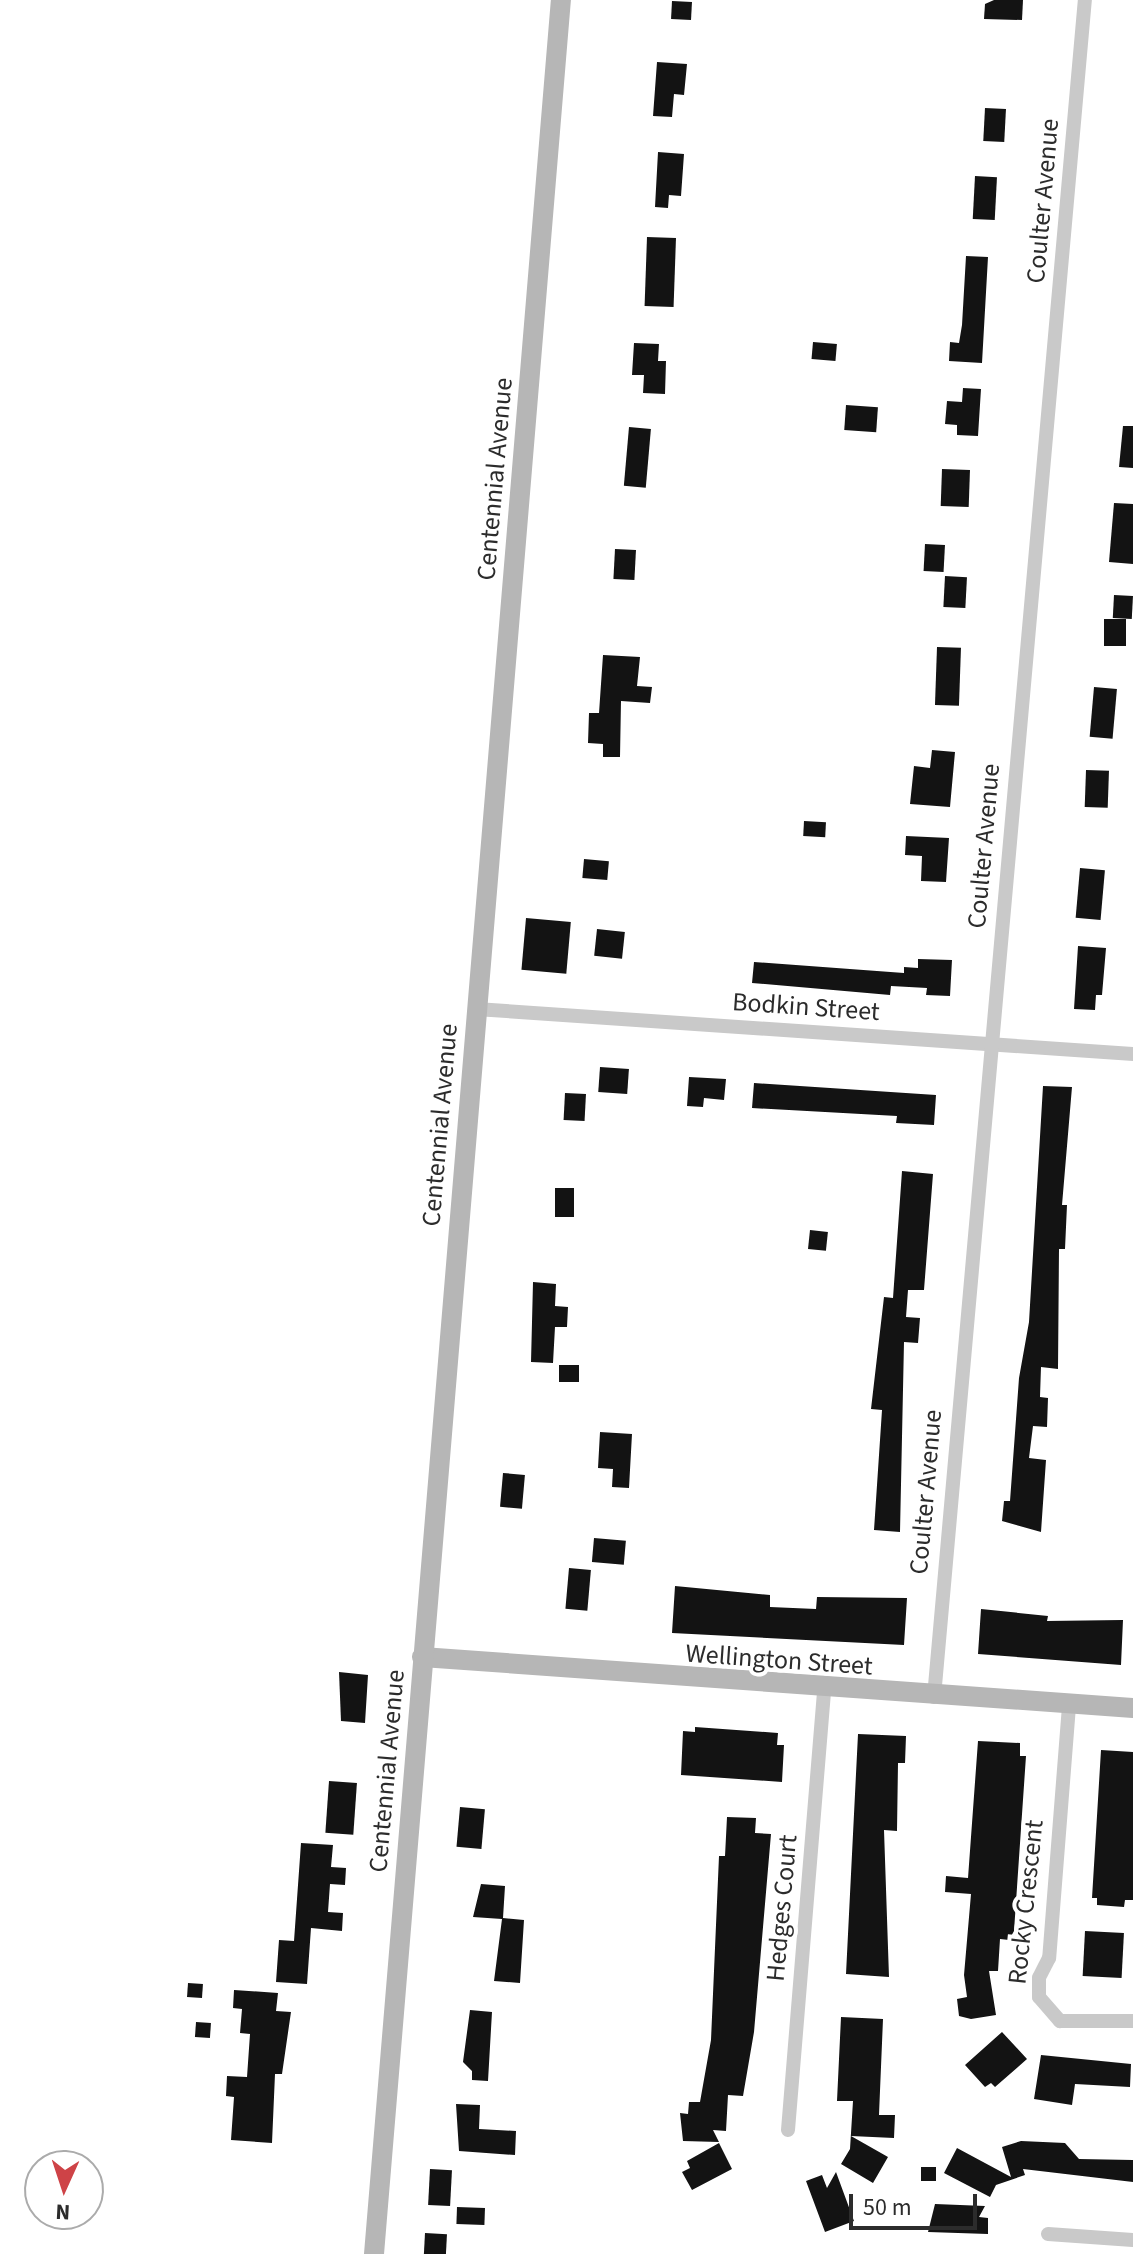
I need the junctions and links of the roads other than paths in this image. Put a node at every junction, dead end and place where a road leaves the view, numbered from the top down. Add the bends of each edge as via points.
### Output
1 (561, 0) edge
2 (1085, 0) edge
3 (476, 1009) junction
4 (990, 1043) junction
5 (1133, 1054) edge
6 (422, 1657) junction
7 (824, 1690) junction
8 (934, 1697) junction
9 (1069, 1706) junction
10 (1133, 1708) edge
11 (1133, 2021) edge
12 (788, 2130) dead end
13 (1048, 2234) dead end
14 (1133, 2240) edge
15 (374, 2254) edge

1 - 3 main road, Centennial Avenue
2 - 4 street, Coulter Avenue
3 - 4 street, Bodkin Street
3 - 6 main road, Centennial Avenue
4 - 5 street, Bodkin Street
4 - 8 street, Coulter Avenue
6 - 7 main road, Wellington Street
6 - 15 main road, Centennial Avenue
7 - 8 main road, Wellington Street
7 - 12 street, Hedges Court
8 - 9 main road, Wellington Street
9 - 10 main road, Wellington Street
9 - 11 street, Rocky Crescent via 1049,1958 1039,1978 1039,1997 1060,2021
13 - 14 street

